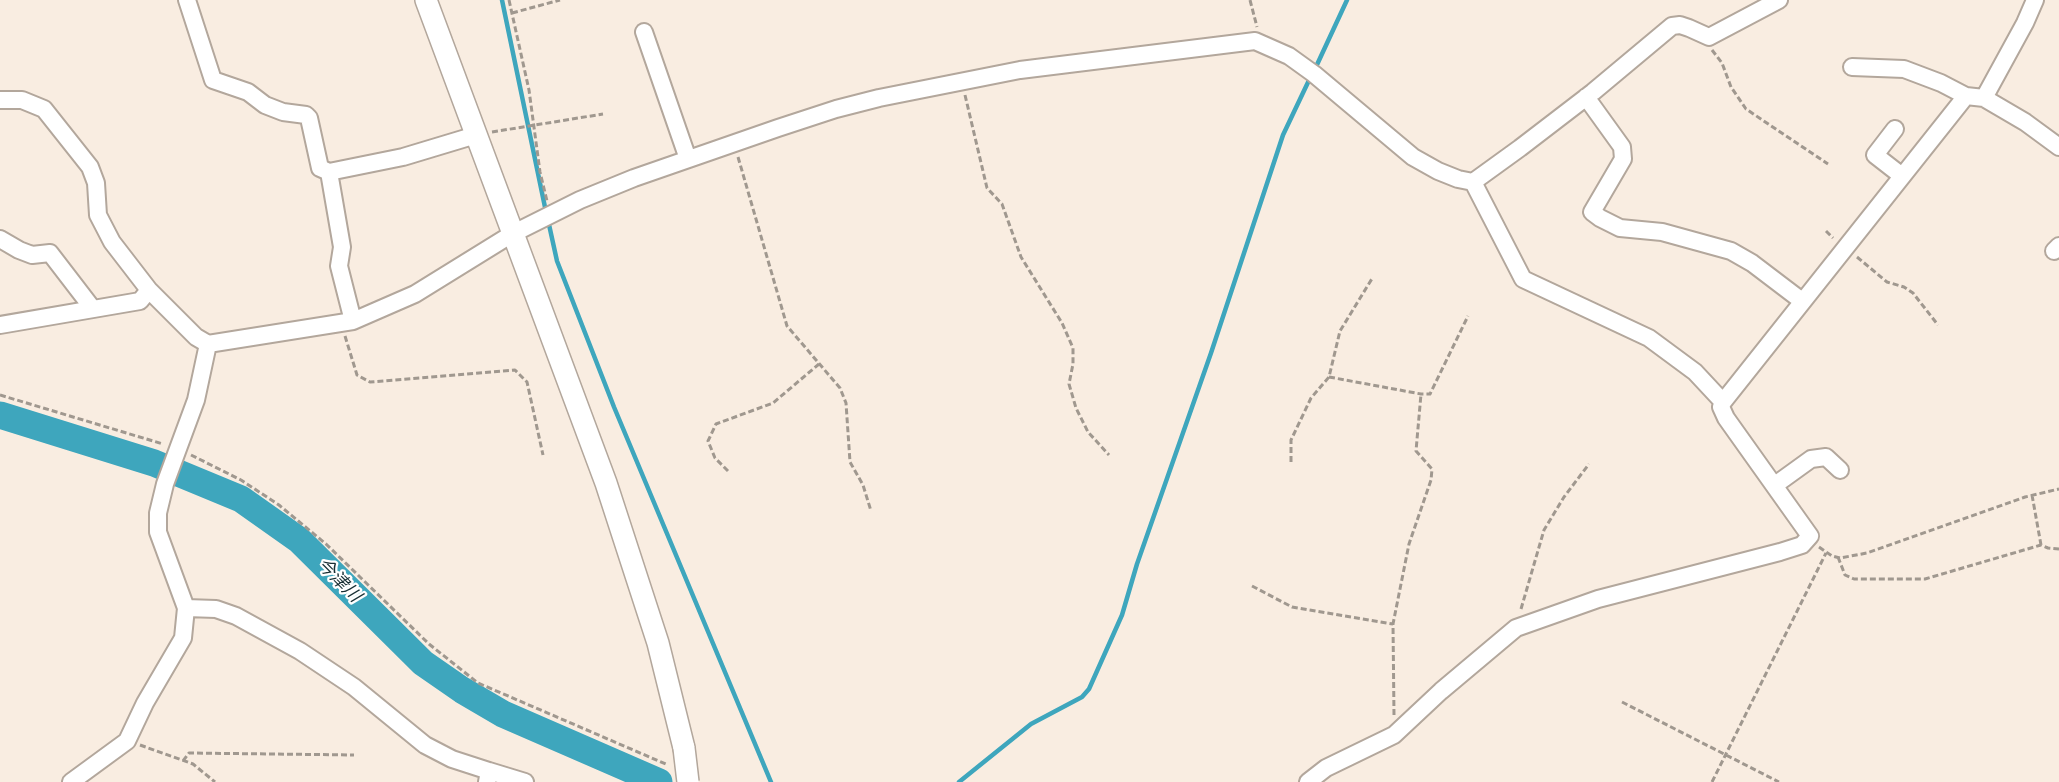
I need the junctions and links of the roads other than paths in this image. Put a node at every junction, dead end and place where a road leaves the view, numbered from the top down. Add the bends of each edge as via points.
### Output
1 (187, 0) edge
2 (426, 0) edge
3 (1779, 0) edge
4 (2035, 0) edge
5 (644, 32) dead end
6 (1852, 67) dead end
7 (1966, 96) junction
8 (1586, 97) junction
9 (1984, 98) junction
10 (0, 100) edge
11 (1895, 129) dead end
12 (476, 135) junction
13 (2059, 147) edge
14 (688, 159) junction
15 (329, 172) junction
16 (1902, 176) junction
17 (1473, 182) junction
18 (512, 234) junction
19 (0, 239) edge
20 (149, 290) junction
21 (1802, 301) junction
22 (93, 309) junction
23 (347, 322) junction
24 (0, 325) edge
25 (208, 344) junction
26 (1723, 402) junction
27 (1840, 470) dead end
28 (1775, 485) junction
29 (186, 608) junction
30 (488, 776) edge
31 (71, 782) edge
32 (525, 782) edge
33 (688, 782) edge
34 (1308, 782) edge

1 - 15 street via 213,80 248,92 265,105 306,115 320,168
2 - 12 street
3 - 8 street via 1709,37 1689,27 1672,26
4 - 9 street
5 - 14 street
6 - 7 street via 1904,69
7 - 9 street
7 - 16 street
8 - 17 street
8 - 21 street via 1622,147 1623,159 1592,212 1620,228 1662,232 1731,251
9 - 13 street
10 - 20 street via 22,100 44,109 90,167 96,183 98,215 112,242
11 - 16 street via 1875,155
12 - 15 street via 403,157
12 - 18 street
14 - 17 street via 879,98 1020,70 1255,41 1289,56 1314,74 1413,158
14 - 18 street via 580,200
15 - 23 street via 342,247 339,266
16 - 21 street
17 - 26 street via 1523,279 1649,338 1695,372
18 - 23 street via 415,294
18 - 33 street, bridge via 606,483 658,643 684,747
19 - 22 street via 32,255 50,253
20 - 22 street via 140,301
20 - 25 street
21 - 26 street
22 - 24 street
23 - 25 street
25 - 29 street via 196,400 158,513 158,532
26 - 28 street via 1726,418
27 - 28 street via 1826,457 1811,459
28 - 34 street via 1810,536 1802,545 1598,599 1516,628 1394,735 1326,768
29 - 30 street via 216,609 236,616 300,651 354,687 425,745
29 - 31 street via 183,638 127,741
30 - 32 street

